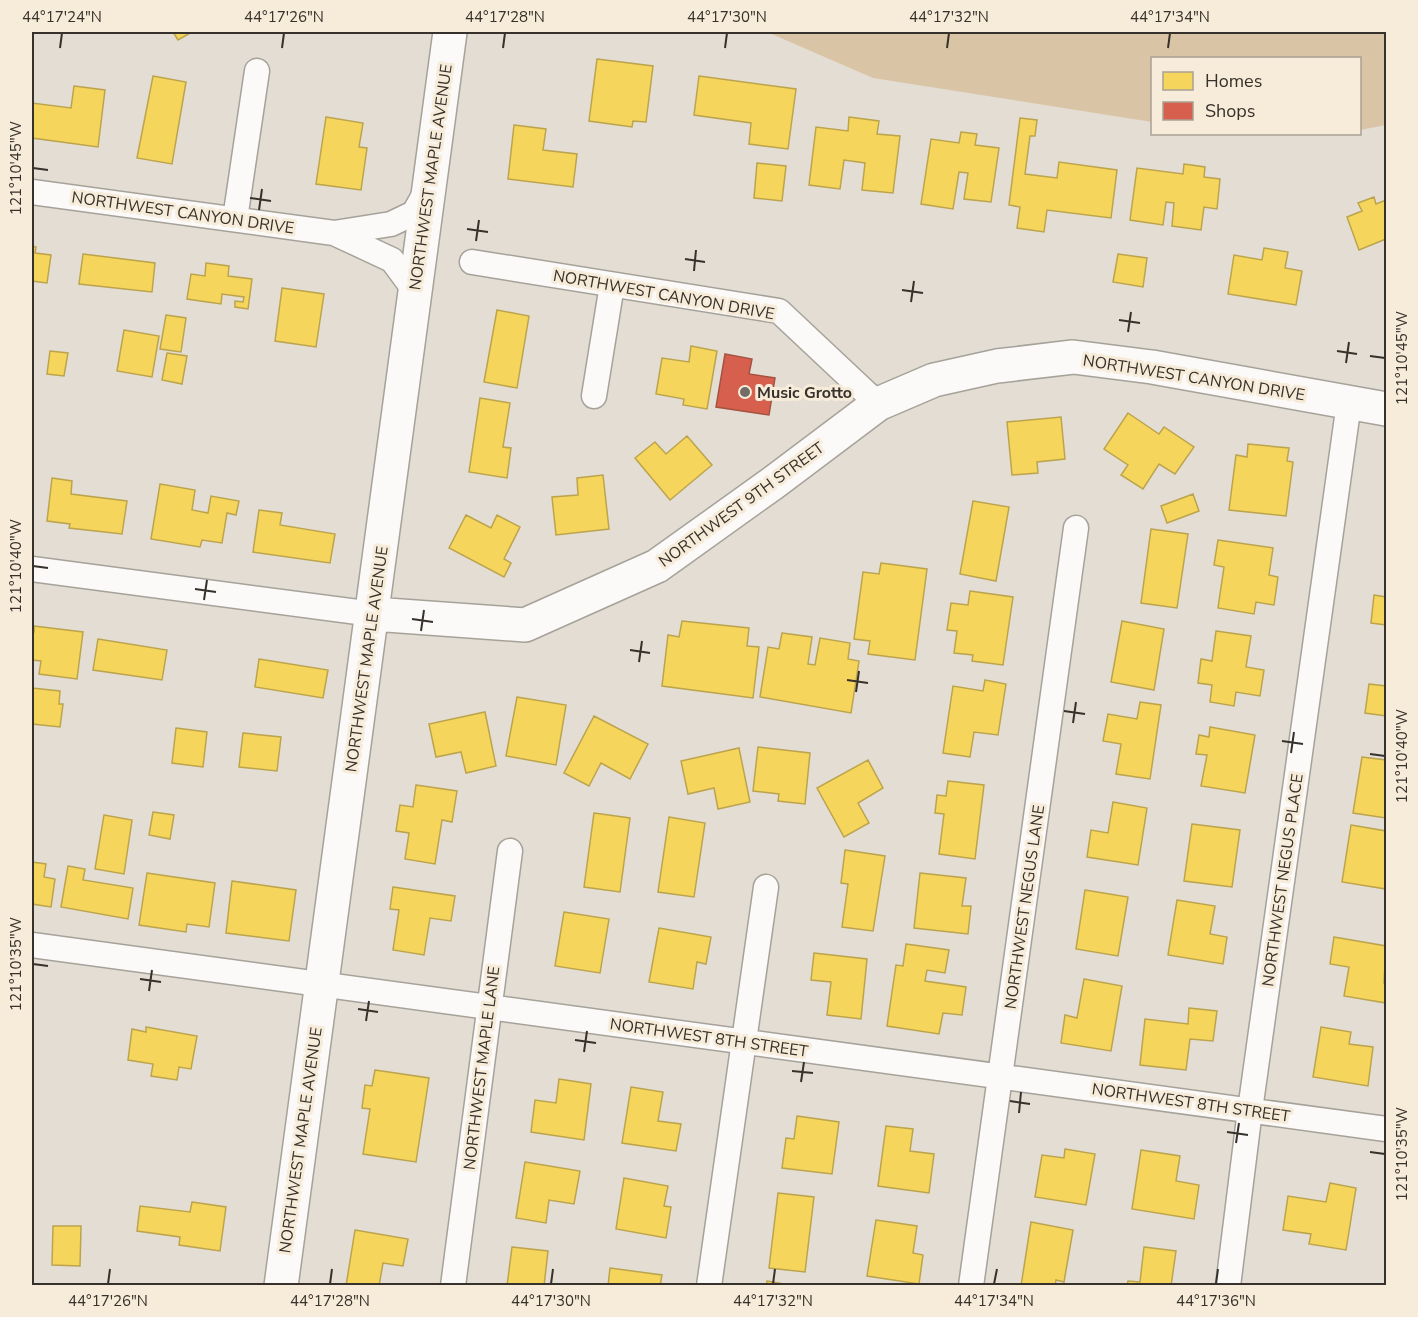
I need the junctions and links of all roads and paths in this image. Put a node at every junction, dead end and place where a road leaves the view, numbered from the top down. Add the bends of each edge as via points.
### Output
1 (450, 32) edge
2 (256, 71) dead end
3 (429, 186) junction
4 (32, 192) edge
5 (235, 219) junction
6 (334, 233) junction
7 (471, 262) dead end
8 (612, 285) junction
9 (415, 291) junction
10 (594, 396) dead end
11 (1349, 403) junction
12 (878, 404) junction
13 (1386, 409) edge
14 (1076, 528) dead end
15 (32, 569) edge
16 (373, 614) junction
17 (510, 851) dead end
18 (766, 887) dead end
19 (32, 945) edge
20 (322, 985) junction
21 (489, 1007) junction
22 (745, 1042) junction
23 (1000, 1077) junction
24 (1250, 1110) junction
25 (1386, 1129) edge
26 (281, 1286) edge
27 (453, 1286) edge
28 (709, 1286) edge
29 (971, 1286) edge
30 (1228, 1286) edge

1 - 3 main road, NORTHWEST MAPLE AVENUE
2 - 5 street
3 - 6 street, NORTHWEST CANYON DRIVE via 414,213 392,224
3 - 9 main road, NORTHWEST MAPLE AVENUE
4 - 5 street, NORTHWEST CANYON DRIVE
5 - 6 street, NORTHWEST CANYON DRIVE
6 - 9 street, NORTHWEST CANYON DRIVE via 392,260
7 - 8 street, NORTHWEST CANYON DRIVE
8 - 10 street
8 - 12 street, NORTHWEST CANYON DRIVE via 779,311
9 - 16 main road, NORTHWEST MAPLE AVENUE
11 - 12 main road, NORTHWEST CANYON DRIVE via 1152,367 1072,357 997,366 934,380
11 - 13 main road, NORTHWEST CANYON DRIVE
11 - 24 street, NORTHWEST NEGUS PLACE
12 - 16 main road, NORTHWEST 9TH STREET via 657,566 525,625
14 - 23 street, NORTHWEST NEGUS LANE
15 - 16 street, NORTHWEST 9TH STREET
16 - 20 main road, NORTHWEST MAPLE AVENUE
17 - 21 street, NORTHWEST MAPLE LANE
18 - 22 street
19 - 20 street, NORTHWEST 8TH STREET
20 - 21 street, NORTHWEST 8TH STREET
20 - 26 main road, NORTHWEST MAPLE AVENUE
21 - 22 street, NORTHWEST 8TH STREET
21 - 27 street, NORTHWEST MAPLE LANE
22 - 23 street, NORTHWEST 8TH STREET
22 - 28 street
23 - 24 street, NORTHWEST 8TH STREET
23 - 29 street, NORTHWEST NEGUS LANE
24 - 25 street, NORTHWEST 8TH STREET
24 - 30 street, NORTHWEST NEGUS PLACE

